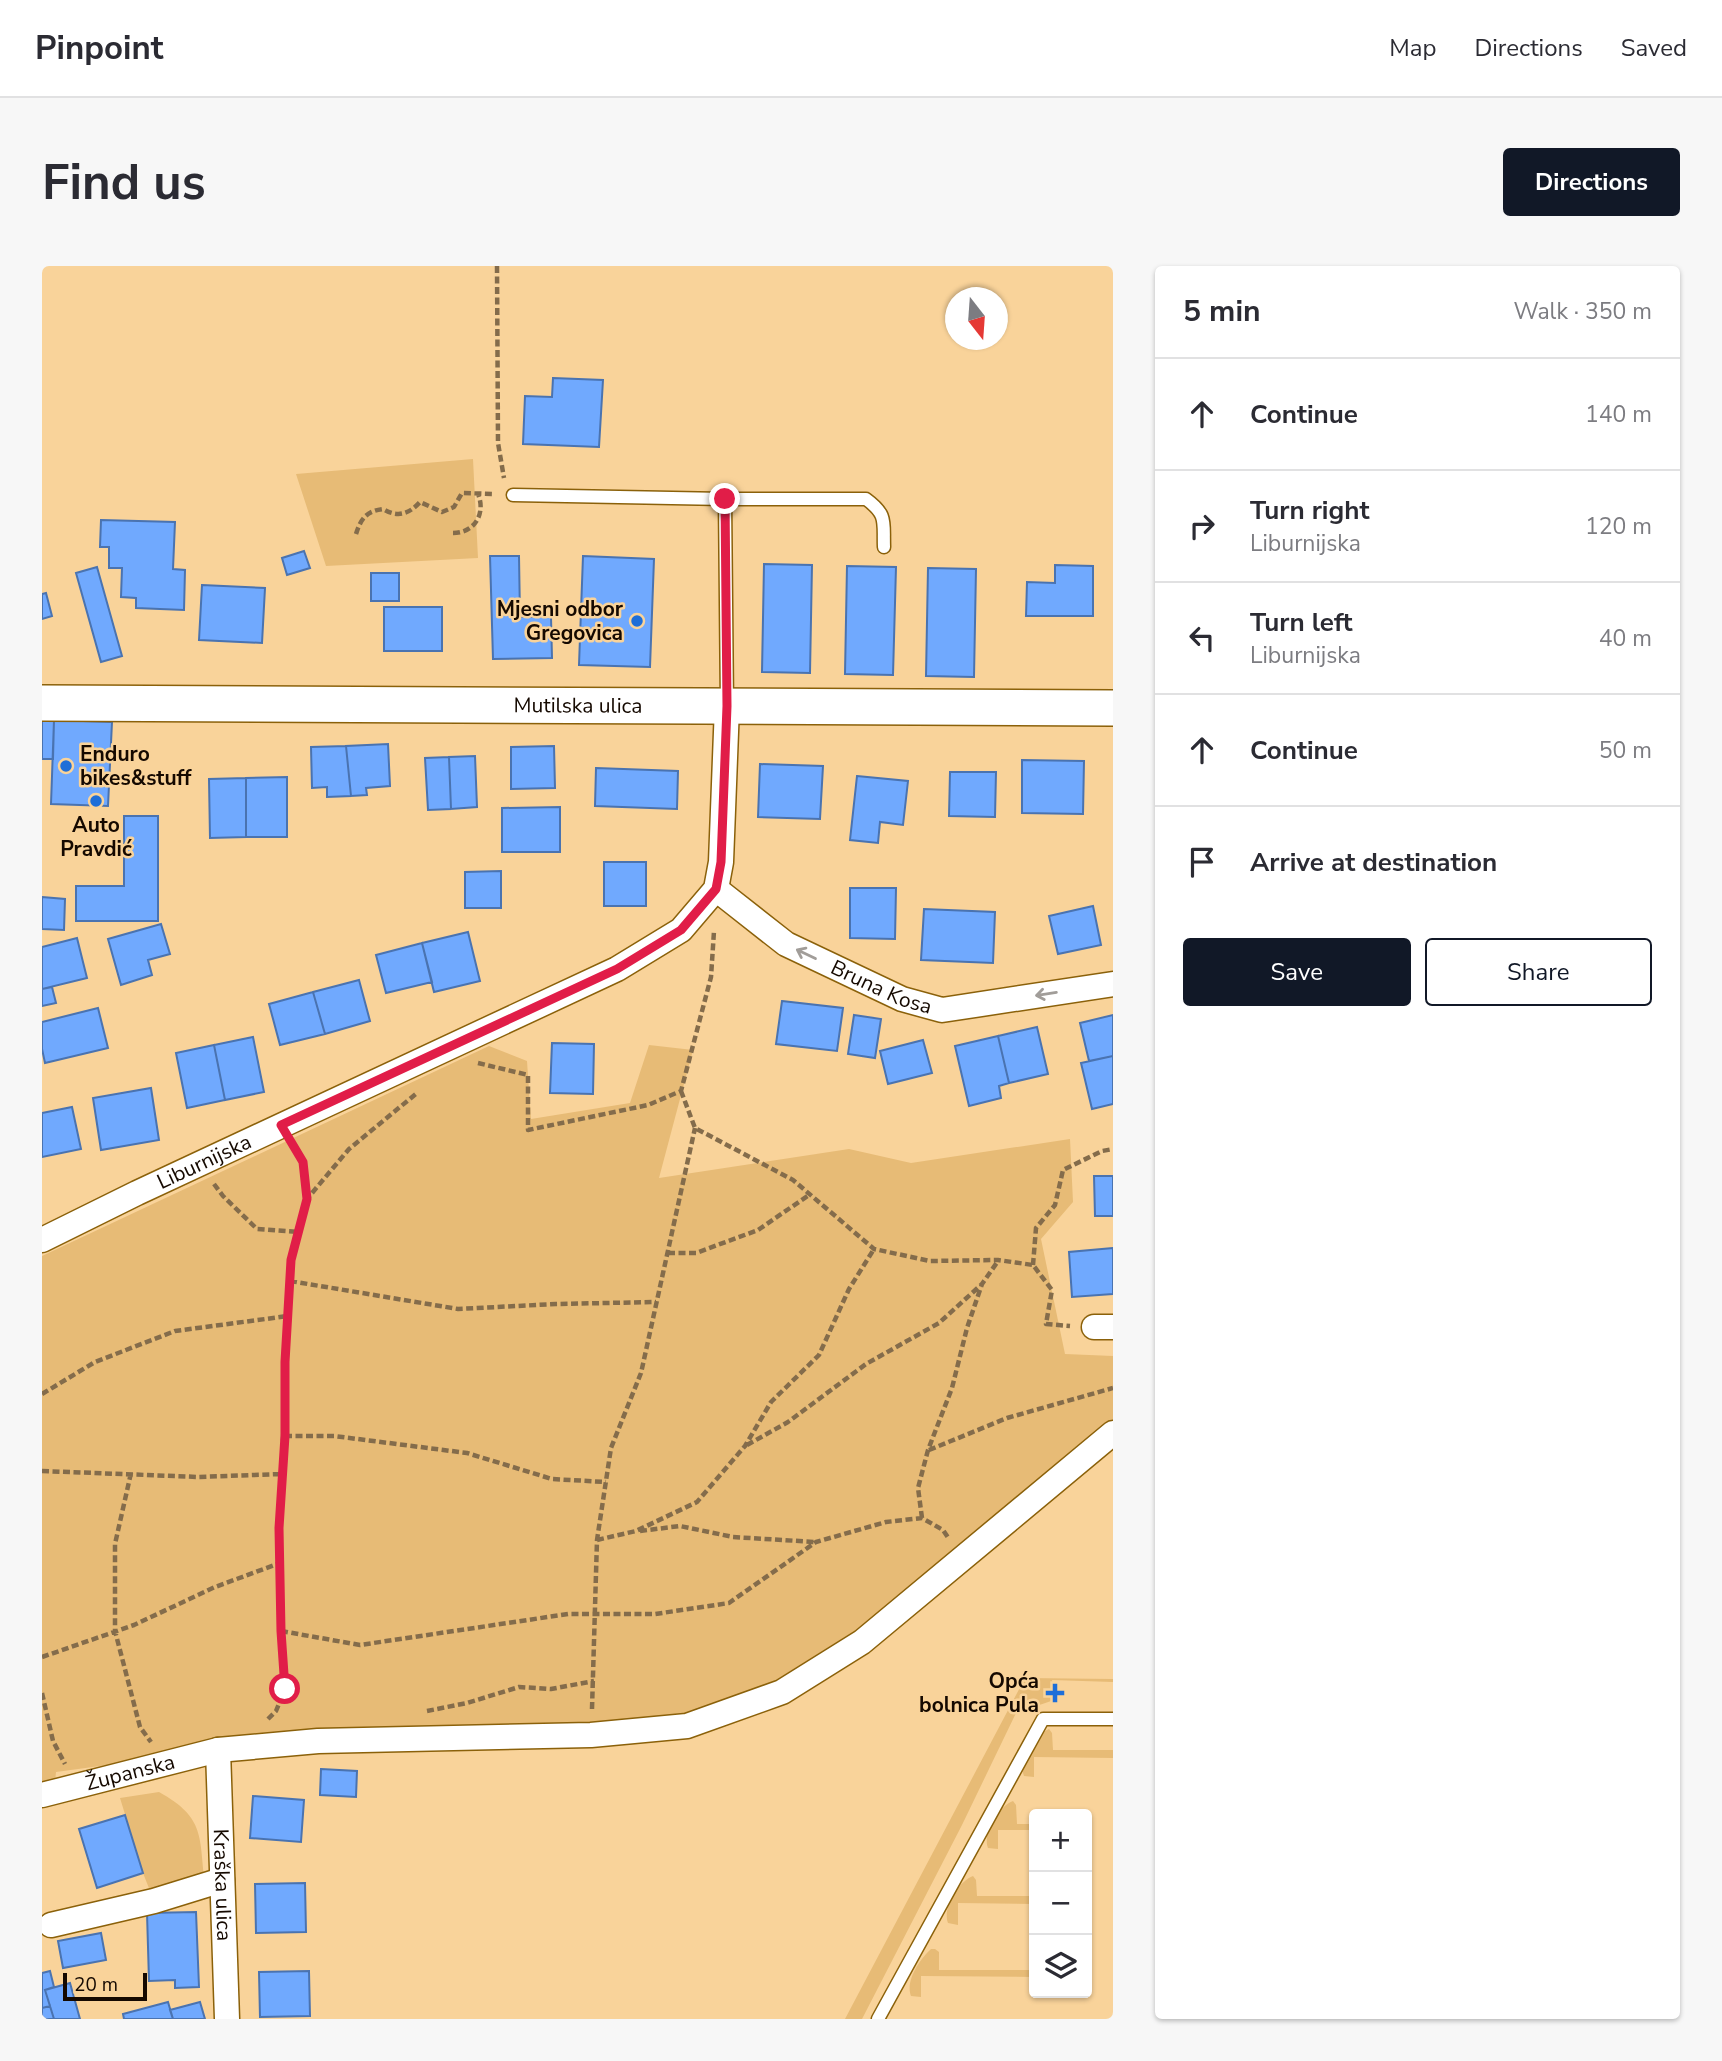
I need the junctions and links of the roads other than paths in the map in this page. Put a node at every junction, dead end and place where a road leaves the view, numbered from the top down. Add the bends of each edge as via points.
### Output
1 (513, 495) road end
2 (725, 499) junction
3 (884, 547) dead end
4 (42, 703) edge
5 (727, 706) junction
6 (1113, 708) edge
7 (716, 889) junction
8 (1113, 984) edge
9 (42, 1240) edge
10 (1113, 1433) edge
11 (1113, 1719) edge
12 (230, 1749) junction
13 (42, 1795) edge
14 (222, 1880) junction
15 (51, 1924) dead end
16 (227, 2019) edge
17 (878, 2019) edge

1 - 2 lane
2 - 3 lane via 866,499 880,510
2 - 5 lane
4 - 5 main road, Mutilska ulica
5 - 6 main road, Mutilska ulica
5 - 7 street
8 -> 7 street, Bruna Kosa via 942,1010 902,999 786,944
7 - 9 street, Liburnijska via 681,930 617,969
10 - 12 street, Županska via 863,1642 782,1692 687,1726 591,1735 318,1741
11 - 17 lane via 1043,1719
12 - 13 street, Županska
12 - 14 street, Kraška ulica
14 - 15 street
14 - 16 street, Kraška ulica

